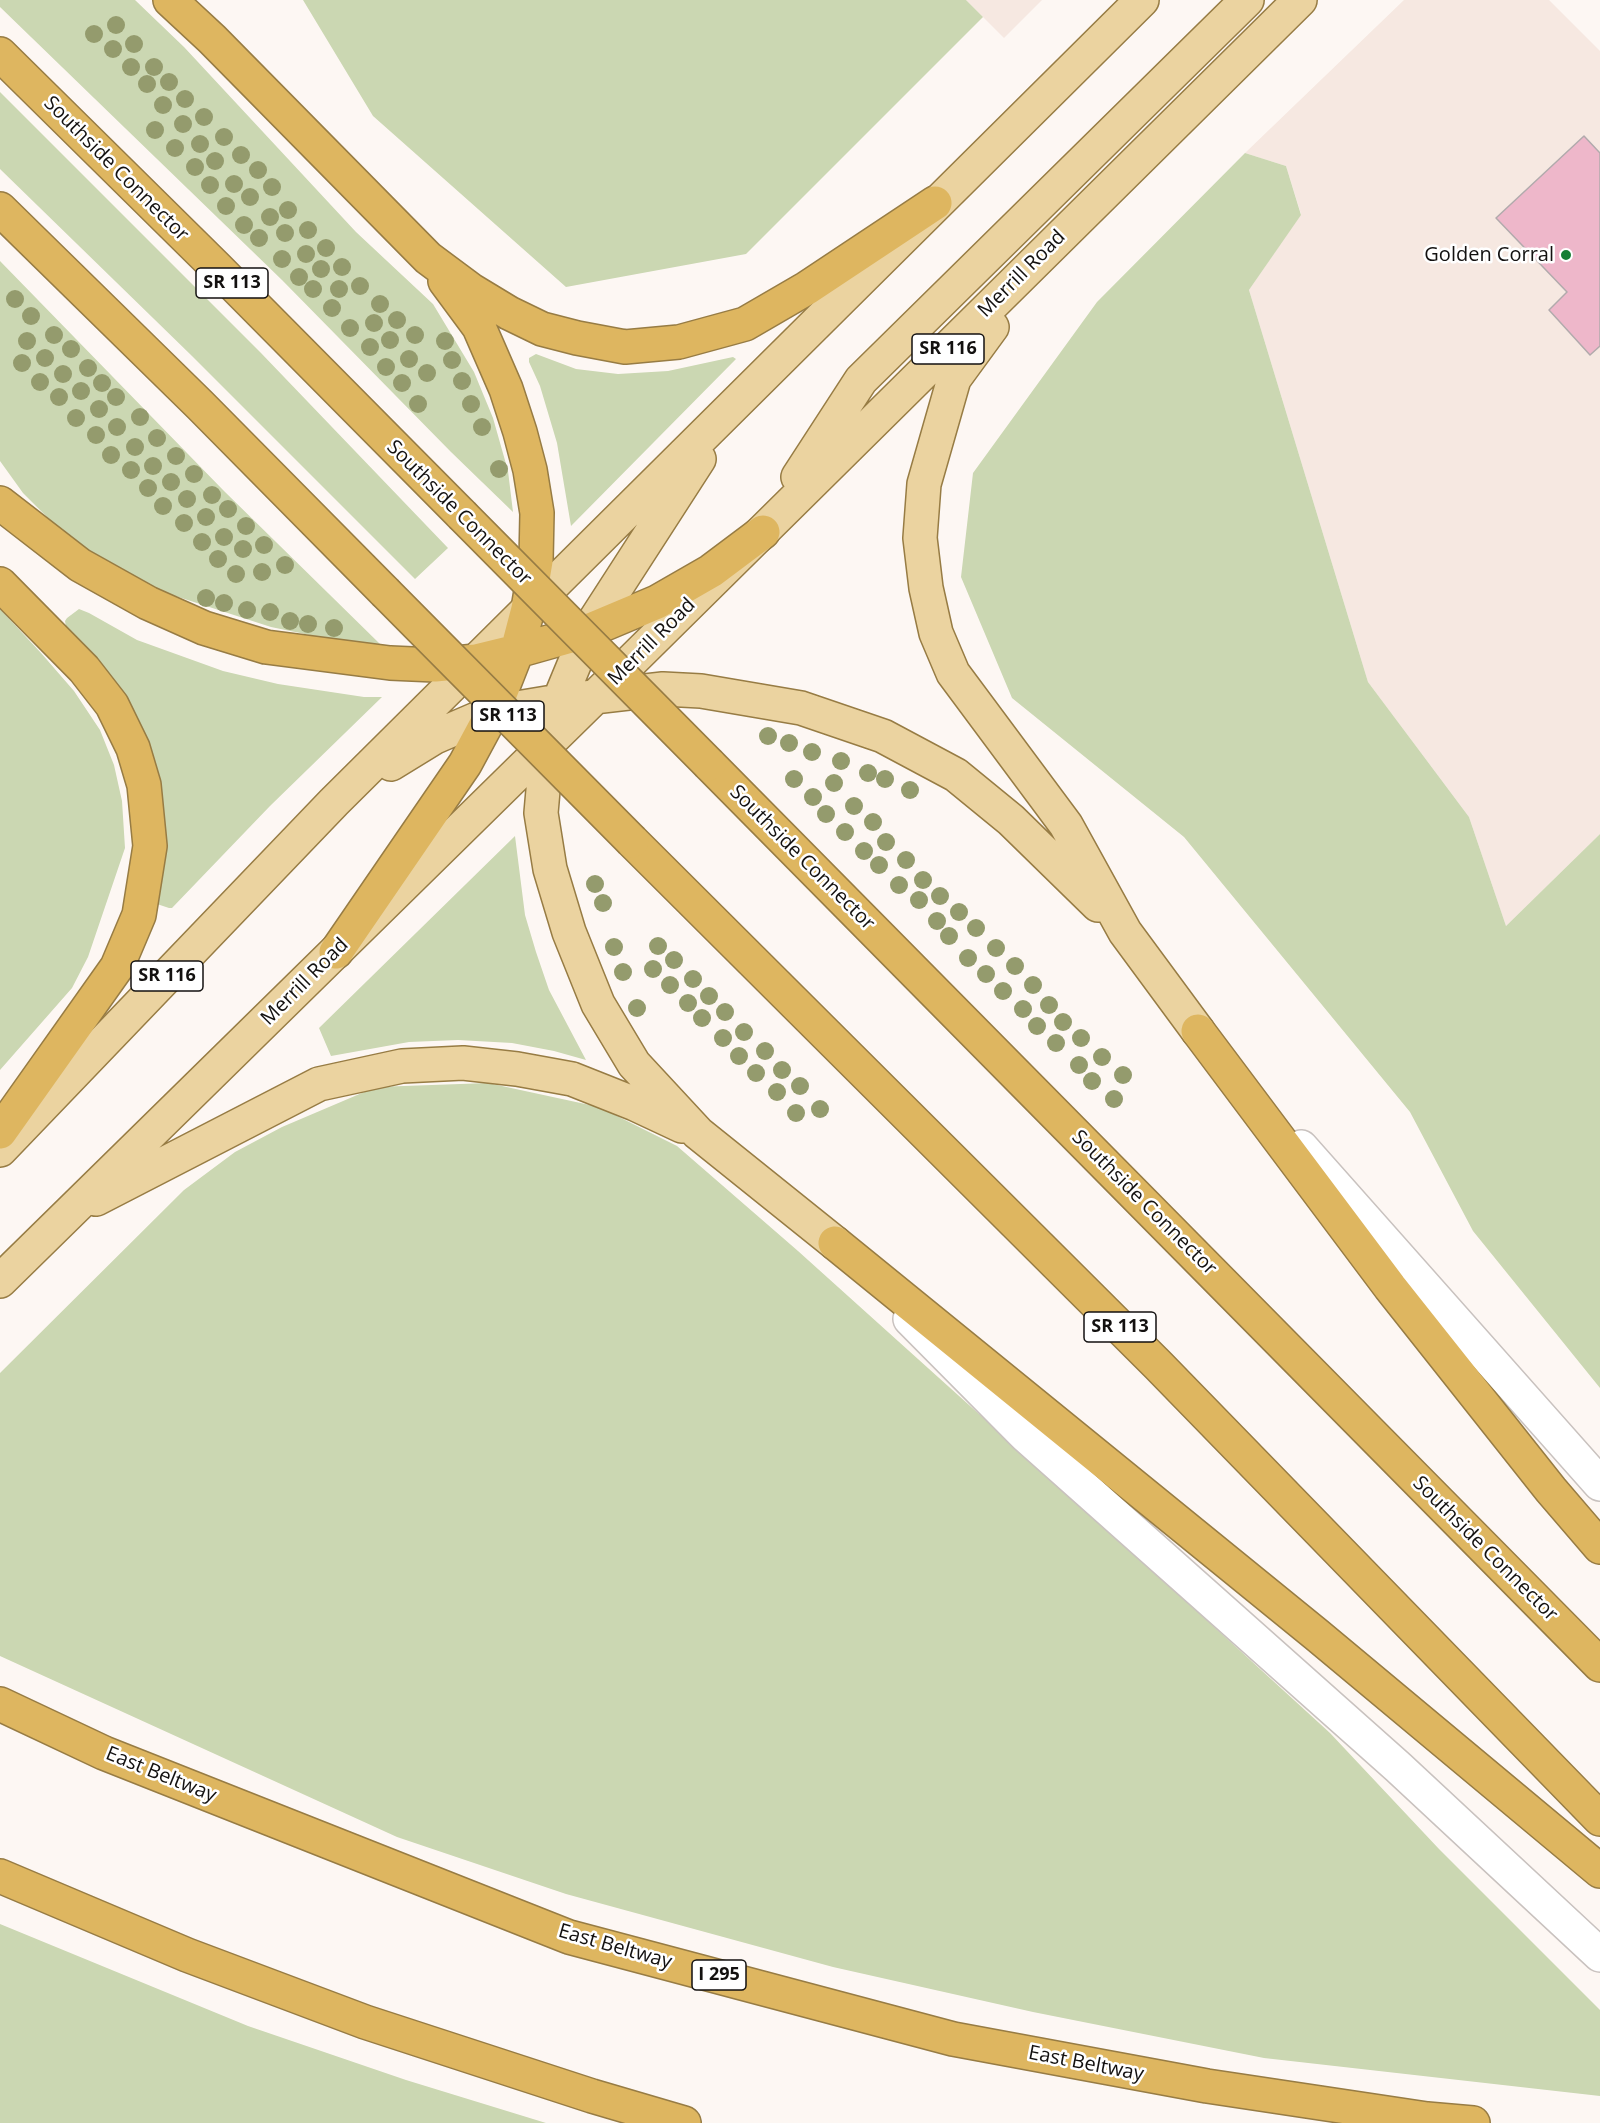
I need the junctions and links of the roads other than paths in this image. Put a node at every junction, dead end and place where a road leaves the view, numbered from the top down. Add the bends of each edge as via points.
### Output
1 (170, 0) edge
2 (1142, 0) edge
3 (1247, 0) edge
4 (1300, 0) edge
5 (0, 54) edge
6 (935, 203) junction
7 (0, 209) edge
8 (1051, 246) junction
9 (428, 258) junction
10 (737, 401) junction
11 (0, 488) edge
12 (0, 503) edge
13 (763, 532) junction
14 (80, 565) junction
15 (0, 584) edge
16 (528, 609) junction
17 (588, 631) junction
18 (517, 651) junction
19 (476, 661) junction
20 (595, 697) junction
21 (559, 701) junction
22 (493, 712) junction
23 (547, 745) junction
24 (334, 802) junction
25 (1125, 932) junction
26 (336, 952) junction
27 (1198, 1031) junction
28 (0, 1132) edge
29 (698, 1133) junction
30 (0, 1150) edge
31 (66, 1214) junction
32 (835, 1243) junction
33 (0, 1281) edge
34 (1600, 1484) edge
35 (1600, 1547) edge
36 (1600, 1665) edge
37 (0, 1704) edge
38 (1600, 1819) edge
39 (1600, 1871) edge
40 (0, 1876) edge
41 (1600, 1955) edge
42 (684, 2123) edge
43 (1473, 2123) edge

1 - 9 highway
2 - 6 main road, SR 116
3 - 13 main road via 861,380
4 - 8 main road, Merrill Road / SR 116
5 - 36 highway, Southside Connector / SR 113, bridge via 217,268
6 - 9 highway via 745,324 679,342 625,347 542,328 471,290
6 - 10 main road, SR 116
7 - 38 highway, SR 113, bridge via 1158,1365
8 - 13 main road, Merrill Road / SR 116
8 - 25 main road via 954,379 924,484 922,558 936,633 953,673 1066,825
9 - 16 highway via 479,327 520,432 537,513 536,561
10 - 16 main road, SR 116
10 - 17 main road
11 - 14 highway
12 - 14 highway
13 - 17 highway via 711,571 657,603
13 - 20 main road, Merrill Road / SR 116
14 - 19 highway via 185,620 266,647 390,663 435,665
15 - 28 highway via 84,669 112,705 133,748 144,785 150,846 139,915 117,968
16 - 18 highway
16 - 19 main road, SR 116
17 - 18 highway
17 - 21 main road
18 - 19 highway
18 - 22 highway
19 - 24 main road, SR 116
20 - 21 main road
20 - 23 main road, Merrill Road / SR 116
20 - 25 main road via 663,689 701,691 801,708 883,736 956,775 1011,820
21 - 22 main road
21 - 23 main road
22 - 24 main road via 435,737
22 - 26 highway via 465,764
23 - 26 main road, Merrill Road / SR 116
23 - 29 main road via 542,813 550,869 569,932 598,1004 634,1064
24 - 30 main road, SR 116
25 - 27 main road
26 - 31 main road, Merrill Road / SR 116
27 - 34 street
27 - 35 highway via 1390,1287
29 - 31 main road via 572,1080 463,1063 402,1066 319,1084
29 - 32 main road
31 - 33 main road, Merrill Road / SR 116
32 - 39 highway
32 - 41 street via 1025,1435 1398,1767
37 - 43 highway, East Beltway / I 295 via 104,1753 570,1937 953,2039 1207,2086 1427,2120
40 - 42 highway via 187,1955 365,2022

